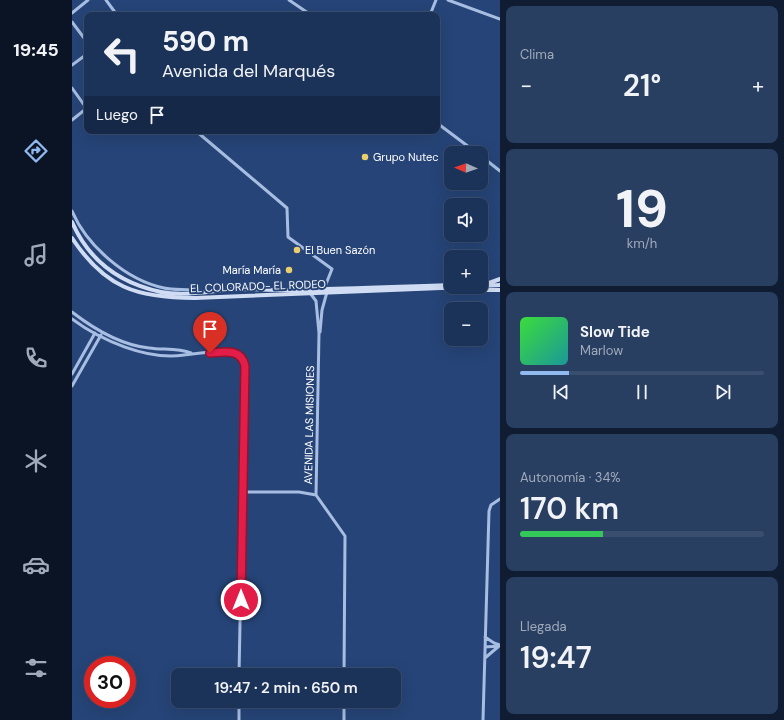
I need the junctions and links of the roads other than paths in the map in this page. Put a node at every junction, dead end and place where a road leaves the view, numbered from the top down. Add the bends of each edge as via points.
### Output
1 (88, 0) edge
2 (106, 0) edge
3 (289, 0) edge
4 (436, 0) edge
5 (448, 0) edge
6 (115, 12) edge
7 (307, 12) edge
8 (431, 12) edge
9 (72, 13) edge
10 (500, 19) edge
11 (72, 22) edge
12 (84, 38) edge
13 (84, 56) edge
14 (72, 65) edge
15 (72, 88) edge
16 (84, 104) edge
17 (84, 110) edge
18 (72, 120) edge
19 (440, 125) edge
20 (200, 134) edge
21 (468, 146) edge
22 (488, 162) edge
23 (500, 171) edge
24 (72, 211) edge
25 (72, 222) edge
26 (72, 238) edge
27 (500, 280) edge
28 (489, 283) joint
29 (500, 284) edge
30 (444, 285) edge
31 (488, 285) edge
32 (444, 288) edge
33 (424, 289) junction
34 (500, 290) edge
35 (326, 291) junction
36 (200, 292) junction
37 (310, 293) junction
38 (72, 312) edge
39 (72, 319) edge
40 (97, 330) junction
41 (102, 333) junction
42 (95, 334) junction
43 (319, 334) junction
44 (100, 337) junction
45 (132, 344) junction
46 (131, 348) junction
47 (191, 353) junction
48 (72, 374) edge
49 (72, 386) edge
50 (243, 492) junction
51 (316, 494) junction
52 (500, 499) edge
53 (485, 637) junction
54 (485, 646) junction
55 (500, 646) edge
56 (485, 658) junction
57 (240, 668) edge
58 (344, 668) edge
59 (239, 708) edge
60 (344, 708) edge
61 (239, 720) edge
62 (344, 720) edge
63 (483, 720) edge

1 - 9 street
2 - 6 street
3 - 7 street
4 - 8 street
5 - 10 street
11 - 12 street
13 - 14 street
15 - 16 street
17 - 18 street
19 - 21 street
20 - 35 street, AVENIDA LAS MISIONES via 287,208 288,237 332,269
22 - 23 street
24 - 36 street via 97,249 126,272 162,288
25 - 36 main road, EL COLORADO- EL RODEO via 92,256 106,269 162,292
26 - 37 main road, EL COLORADO- EL RODEO via 88,261 102,275 120,286 160,297
27 - 28 main road
28 - 29 main road
29 - 31 main road
30 - 35 main road, EL COLORADO- EL RODEO
32 - 33 main road, EL COLORADO- EL RODEO
33 - 34 main road
33 - 35 main road, EL COLORADO- EL RODEO
35 - 36 main road, EL COLORADO- EL RODEO via 239,289
35 - 37 main road, EL COLORADO- EL RODEO
35 - 43 street, AVENIDA LAS MISIONES
37 - 43 street, AVENIDA LAS MISIONES via 316,300
38 - 40 street
39 - 42 street
40 - 41 street
40 - 42 street
41 - 44 street
41 - 45 street
42 - 44 street
42 - 48 street
43 - 51 street, AVENIDA LAS MISIONES
44 - 46 street
44 - 49 street
45 - 46 street
45 - 47 street
46 - 47 street via 165,355
47 - 50 street via 234,352 243,359
50 - 51 street
50 - 57 street
51 - 58 street, AVENIDA LAS MISIONES via 345,536
52 - 53 street via 489,511
53 - 54 street
53 - 55 street
54 - 55 street
54 - 56 street
55 - 56 street
56 - 63 street
59 - 61 street
60 - 62 street

